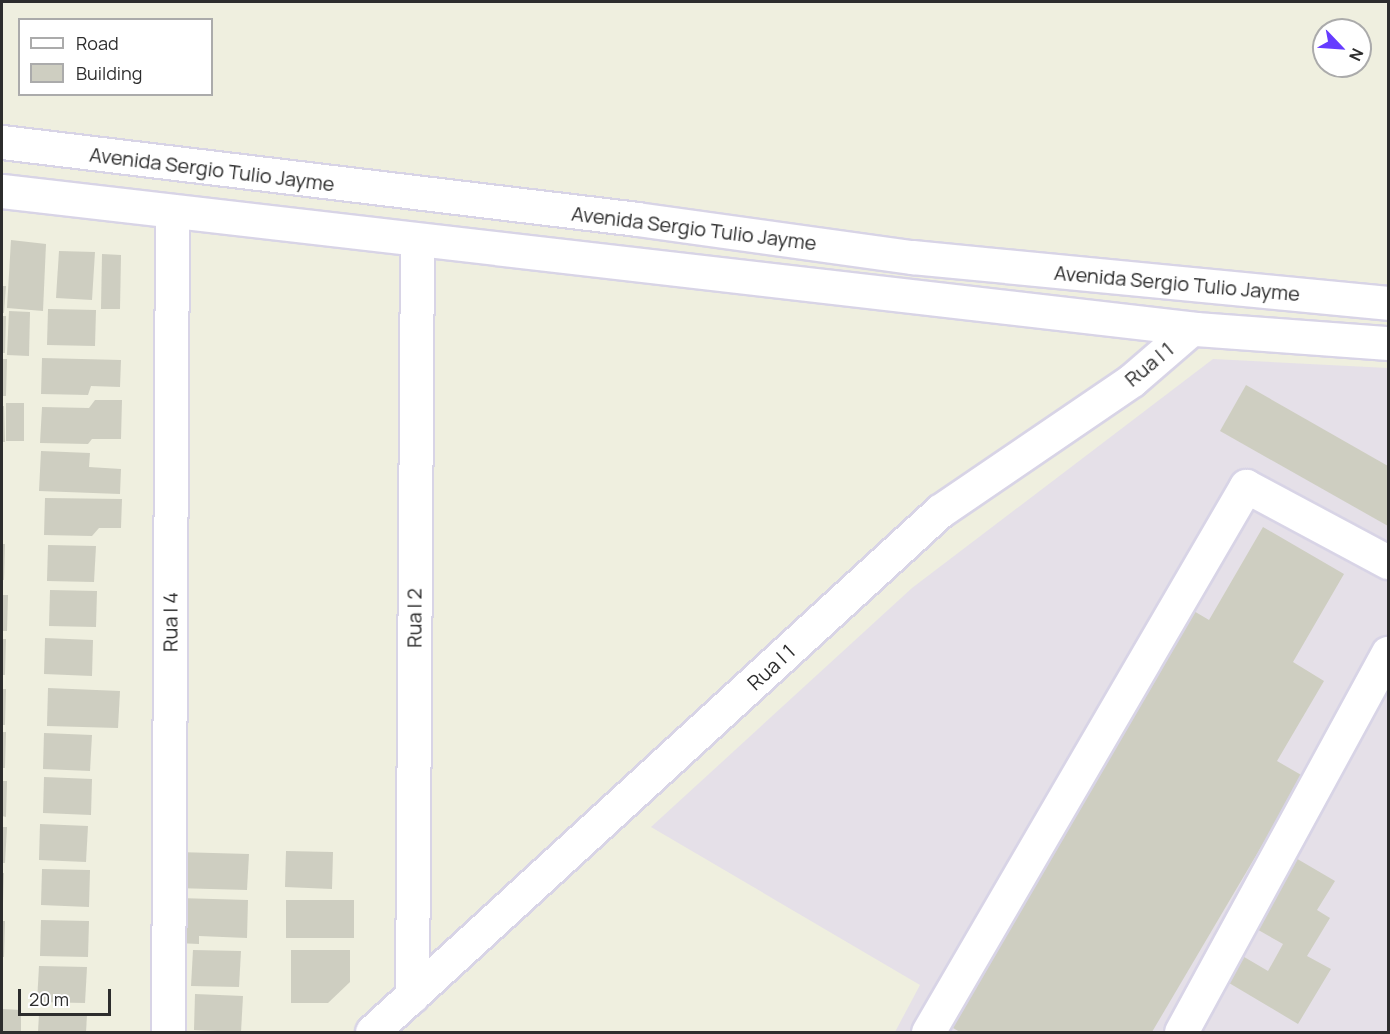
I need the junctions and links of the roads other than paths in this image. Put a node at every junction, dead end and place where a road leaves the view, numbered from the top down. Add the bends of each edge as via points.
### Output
1 (2, 142) edge
2 (2, 191) edge
3 (172, 211) junction
4 (417, 240) junction
5 (1389, 303) edge
6 (1191, 329) junction
7 (1389, 343) edge
8 (1389, 562) edge
9 (1389, 653) edge
10 (412, 996) junction
11 (1187, 1030) edge
12 (168, 1032) edge
13 (372, 1032) edge
14 (928, 1032) edge

1 - 5 street, Avenida Sergio Tulio Jayme via 637,219 912,257
2 - 3 street, Avenida Sergio Tulio Jayme
3 - 4 street, Avenida Sergio Tulio Jayme
3 - 12 street, Rua I 4
4 - 6 street, Avenida Sergio Tulio Jayme
4 - 10 street, Rua I 2
6 - 7 street, Avenida Sergio Tulio Jayme
6 - 10 street, Rua I 1 via 1132,380 940,511
8 - 14 street via 1246,486
9 - 11 street
10 - 13 street, Rua I 1

